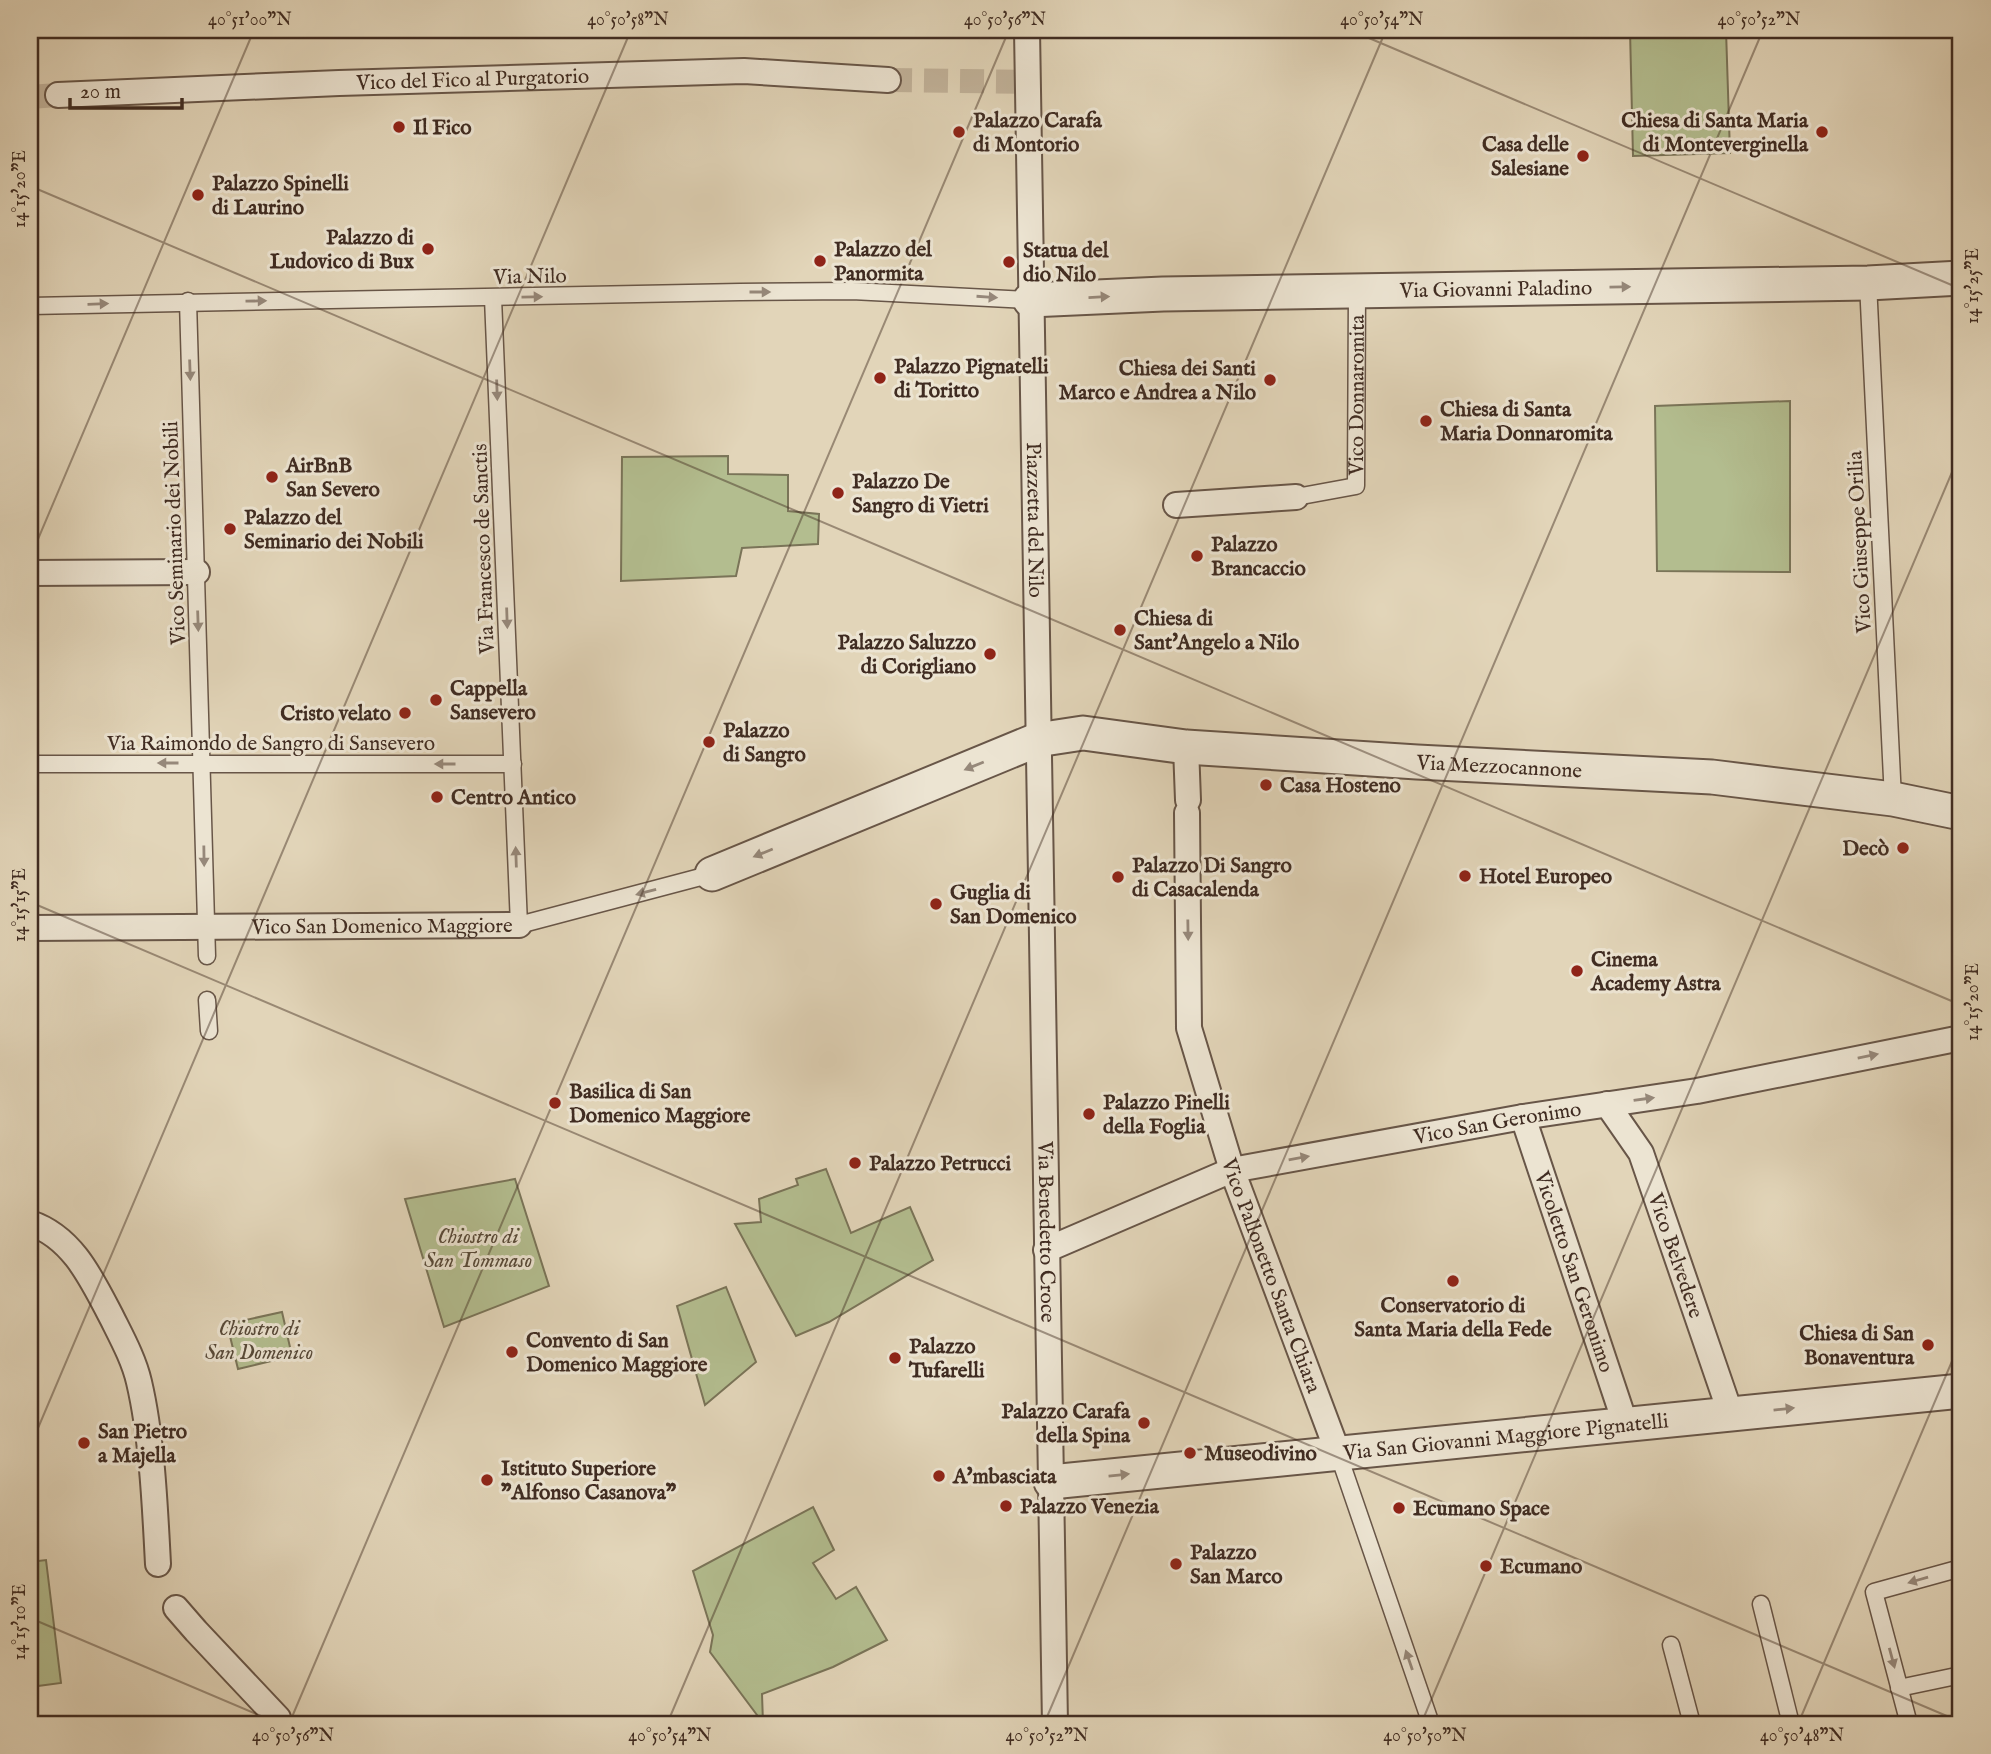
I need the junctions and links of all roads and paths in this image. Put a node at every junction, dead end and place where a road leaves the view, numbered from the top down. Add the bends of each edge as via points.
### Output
1 (1027, 30) edge
2 (888, 80) tunnel mouth
3 (58, 95) tunnel mouth
4 (1961, 278) edge
5 (1868, 283) junction
6 (1357, 291) junction
7 (494, 298) junction
8 (1030, 300) junction
9 (188, 301) junction
10 (30, 306) edge
11 (1296, 497) joint
12 (1176, 505) dead end
13 (197, 572) junction
14 (30, 573) edge
15 (1037, 740) junction
16 (1186, 747) junction
17 (202, 763) junction
18 (30, 764) edge
19 (513, 764) junction
20 (1893, 799) junction
21 (1961, 813) edge
22 (712, 874) joint
23 (519, 925) junction
24 (30, 928) edge
25 (206, 928) junction
26 (207, 956) dead end
27 (207, 1000) dead end
28 (209, 1031) dead end
29 (1961, 1038) edge
30 (1607, 1104) junction
31 (1523, 1117) junction
32 (1232, 1170) junction
33 (30, 1223) edge
34 (1046, 1250) junction
35 (1961, 1391) edge
36 (1731, 1415) junction
37 (1626, 1426) junction
38 (1338, 1454) junction
39 (1051, 1482) junction
40 (158, 1564) dead end
41 (1961, 1568) edge
42 (1761, 1604) dead end
43 (176, 1608) dead end
44 (1671, 1645) dead end
45 (1961, 1675) edge
46 (1899, 1689) junction
47 (278, 1718) dead end
48 (1055, 1724) edge
49 (1431, 1724) edge
50 (1692, 1724) edge
51 (1791, 1724) edge
52 (1909, 1724) edge

1 - 8 street, Piazzetta del Nilo
2 - 3 street, Vico del Fico al Purgatorio via 744,71
4 - 5 street, Via Giovanni Paladino
6 -> 5 street, Via Giovanni Paladino
5 - 20 lane, Vico Giuseppe Orilia
8 -> 6 street, Via Giovanni Paladino
6 - 11 lane, Vico Donnaromita via 1356,486
7 -> 8 lane, Via Nilo via 852,291
9 -> 7 lane, Via Nilo
7 -> 19 lane, Via Francesco de Sanctis
8 - 15 street, Piazzetta del Nilo
10 -> 9 lane, Via Nilo
9 -> 13 lane, Vico Seminario dei Nobili
11 - 12 street, Vico Donnaromita
13 - 14 street
13 -> 17 lane, Vico Seminario dei Nobili
15 - 16 street, Via Mezzocannone via 1083,733
15 -> 22 street, Vico San Domenico Maggiore
15 - 34 street, Via Benedetto Croce
16 - 20 street, Via Mezzocannone via 1712,777
16 -> 32 street, Vico Pallonetto Santa Chiara via 1189,1028
17 -> 18 lane, Via Raimondo de Sangro di Sansevero
19 -> 17 lane, Via Raimondo de Sangro di Sansevero
17 -> 25 lane, Vico Seminario dei Nobili
23 -> 19 lane, Via Francesco de Sanctis
20 - 21 street, Via Mezzocannone
22 -> 23 lane, Vico San Domenico Maggiore
23 - 25 street, Vico San Domenico Maggiore
24 - 25 street, Vico San Domenico Maggiore
25 - 26 lane, Vico Seminario dei Nobili
27 - 28 lane
30 -> 29 street, Vico San Geronimo via 1697,1091
30 - 31 street, Vico San Geronimo
30 - 36 street, Vico Belvedere via 1641,1153
32 -> 31 street, Vico San Geronimo
31 - 37 street, Vicoletto San Geronimo
32 - 34 street, Vico San Geronimo
32 - 38 street, Vico Pallonetto Santa Chiara
33 - 40 street via 63,1242 85,1267 139,1381
34 - 39 street, Via Benedetto Croce
36 -> 35 street, Via San Giovanni Maggiore Pignatelli
36 - 37 street, Via San Giovanni Maggiore Pignatelli
37 - 38 street, Via San Giovanni Maggiore Pignatelli
39 -> 38 street, Via San Giovanni Maggiore Pignatelli
49 -> 38 lane, Vico Pallonetto Santa Chiara
39 - 48 street, Via Benedetto Croce
41 -> 46 lane via 1874,1592
42 - 51 lane
43 - 47 street
44 - 50 lane
45 - 46 lane
46 - 52 lane

